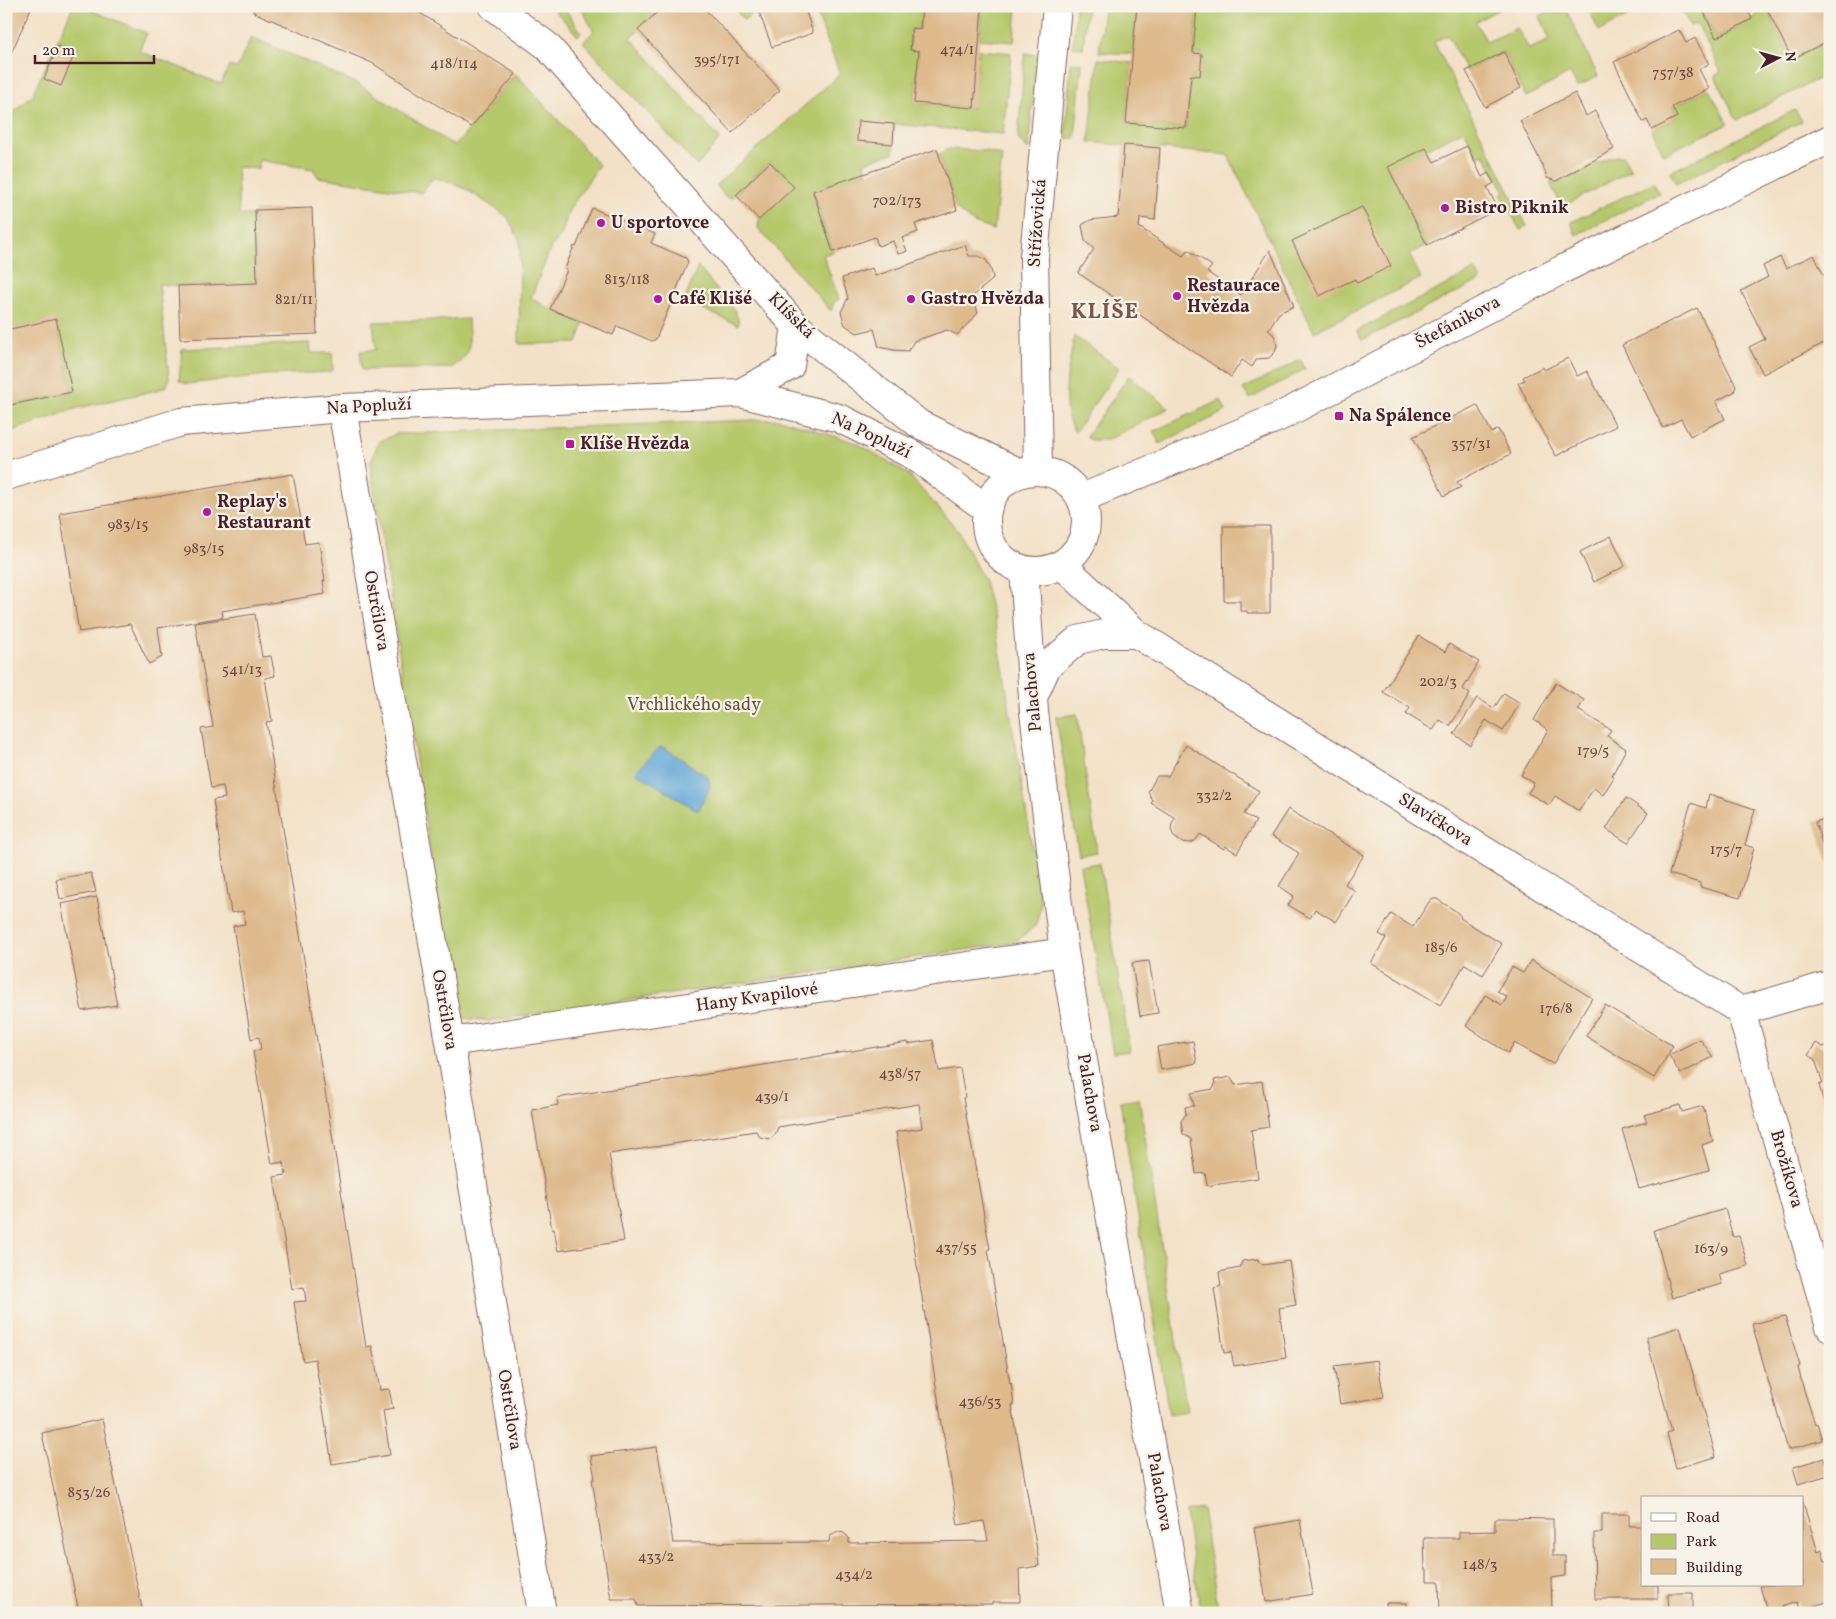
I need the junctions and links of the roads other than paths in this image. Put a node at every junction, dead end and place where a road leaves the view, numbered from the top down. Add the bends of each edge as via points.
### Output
1 (494, 6) edge
2 (1057, 6) edge
3 (1830, 139) edge
4 (796, 326) junction
5 (740, 393) junction
6 (342, 408) junction
7 (1029, 471) junction
8 (6, 476) edge
9 (1082, 498) junction
10 (987, 509) junction
11 (1062, 565) junction
12 (1024, 570) junction
13 (1137, 634) junction
14 (1032, 698) junction
15 (1064, 952) junction
16 (1830, 984) edge
17 (1742, 1011) junction
18 (450, 1042) junction
19 (1830, 1326) edge
20 (542, 1613) edge
21 (1180, 1613) edge

1 - 4 street, Klíšská via 546,45
2 - 7 street, Střížovická via 1034,257
3 - 9 street, Štefánikova via 1563,269 1279,417
4 - 5 street, Na Popluží via 790,366
4 - 7 street, Klíšská via 919,424
5 - 6 street, Na Popluží
5 - 10 street, Na Popluží via 839,418 913,455
6 - 8 street, Na Popluží via 181,422
6 - 18 street, Ostrčilova
7 - 9 street via 1064,478
7 - 10 street via 999,487
9 - 11 street via 1088,518 1080,546
10 - 12 street via 986,524 991,542 1003,559
11 - 12 street via 1044,571
11 - 13 street, Slavíčkova
12 - 14 street, Palachova
13 - 14 street via 1104,634 1078,640 1047,666
13 - 17 street, Slavíčkova
14 - 15 street, Palachova
15 - 18 street, Hany Kvapilové
15 - 21 street, Palachova
16 - 17 street
17 - 19 street, Brožíkova
18 - 20 street, Ostrčilova

